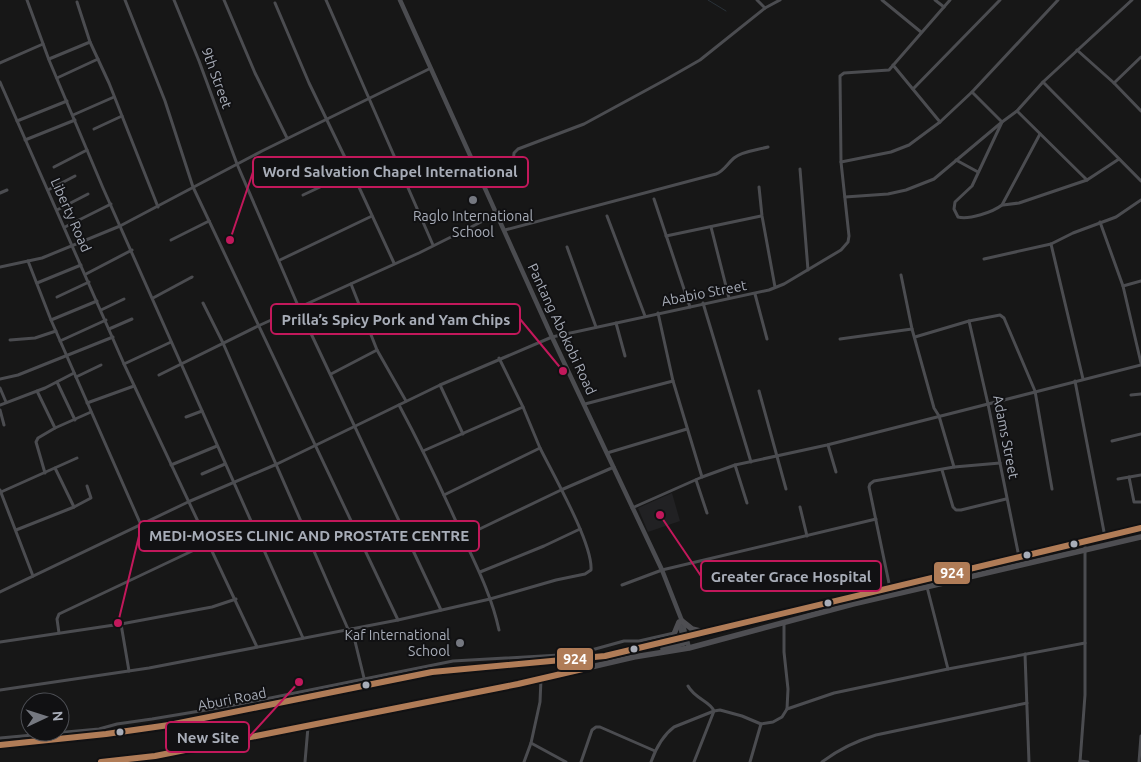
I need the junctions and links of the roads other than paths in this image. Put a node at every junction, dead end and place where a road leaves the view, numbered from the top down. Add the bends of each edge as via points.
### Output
1 (27, 0) edge
2 (125, 0) edge
3 (174, 0) edge
4 (224, 0) edge
5 (326, 0) edge
6 (400, 0) edge
7 (757, 0) edge
8 (780, 0) edge
9 (882, 0) edge
10 (935, 0) edge
11 (950, 0) edge
12 (1000, 0) edge
13 (1058, 0) edge
14 (1132, 0) edge
15 (76, 2) dead end
16 (275, 4) dead end
17 (944, 7) junction
18 (765, 8) junction
19 (921, 32) junction
20 (90, 42) junction
21 (43, 44) junction
22 (1077, 50) junction
23 (1141, 57) edge
24 (98, 59) junction
25 (49, 60) junction
26 (0, 63) edge
27 (893, 65) junction
28 (431, 68) junction
29 (57, 78) junction
30 (0, 82) edge
31 (1043, 82) junction
32 (1114, 83) junction
33 (913, 89) junction
34 (972, 92) junction
35 (114, 97) junction
36 (368, 99) junction
37 (67, 101) junction
38 (1017, 111) junction
39 (1141, 112) edge
40 (73, 115) junction
41 (122, 116) junction
42 (326, 119) junction
43 (75, 120) junction
44 (17, 121) junction
45 (940, 122) junction
46 (1002, 122) junction
47 (94, 129) dead end
48 (1040, 134) junction
49 (287, 138) junction
50 (25, 140) junction
51 (768, 147) dead end
52 (87, 150) junction
53 (1119, 159) junction
54 (956, 160) junction
55 (841, 162) junction
56 (236, 164) junction
57 (54, 167) dead end
58 (800, 169) dead end
59 (352, 172) junction
60 (978, 172) junction
61 (75, 176) dead end
62 (1087, 180) junction
63 (1141, 181) edge
64 (482, 182) junction
65 (193, 187) junction
66 (760, 187) dead end
67 (7, 190) dead end
68 (48, 190) junction
69 (0, 193) edge
70 (88, 194) dead end
71 (303, 196) dead end
72 (845, 197) junction
73 (654, 200) dead end
74 (1141, 200) edge
75 (111, 204) junction
76 (1002, 205) junction
77 (158, 206) junction
78 (57, 210) junction
79 (498, 214) junction
80 (372, 216) junction
81 (607, 216) dead end
82 (762, 216) junction
83 (209, 221) junction
84 (1100, 222) junction
85 (120, 226) junction
86 (65, 227) junction
87 (712, 227) junction
88 (505, 230) junction
89 (666, 236) junction
90 (171, 240) dead end
91 (1051, 244) junction
92 (432, 245) junction
93 (73, 246) junction
94 (567, 247) dead end
95 (132, 250) junction
96 (984, 259) dead end
97 (280, 260) junction
98 (28, 261) junction
99 (394, 263) junction
100 (81, 265) junction
101 (0, 267) edge
102 (808, 270) junction
103 (86, 274) junction
104 (901, 275) dead end
105 (192, 277) dead end
106 (1141, 281) edge
107 (89, 282) junction
108 (37, 283) junction
109 (351, 284) junction
110 (1123, 286) junction
111 (775, 288) junction
112 (755, 294) junction
113 (57, 297) dead end
114 (153, 298) junction
115 (729, 298) junction
116 (124, 299) dead end
117 (97, 300) junction
118 (203, 303) dead end
119 (703, 304) junction
120 (690, 307) junction
121 (300, 308) junction
122 (101, 310) junction
123 (658, 313) junction
124 (646, 316) junction
125 (132, 319) dead end
126 (51, 320) junction
127 (106, 320) junction
128 (969, 321) junction
129 (616, 323) junction
130 (258, 326) junction
131 (596, 327) junction
132 (109, 329) junction
133 (912, 329) junction
134 (56, 331) junction
135 (113, 337) junction
136 (552, 337) junction
137 (915, 337) junction
138 (766, 339) dead end
139 (840, 339) dead end
140 (10, 340) dead end
141 (60, 341) junction
142 (171, 342) junction
143 (223, 343) junction
144 (378, 350) junction
145 (66, 355) junction
146 (626, 356) dead end
147 (499, 358) junction
148 (124, 364) junction
149 (182, 364) junction
150 (1141, 364) edge
151 (101, 365) dead end
152 (331, 374) junction
153 (75, 375) junction
154 (160, 375) dead end
155 (0, 379) edge
156 (1083, 379) junction
157 (673, 380) junction
158 (1075, 381) junction
159 (58, 382) junction
160 (440, 385) junction
161 (134, 386) junction
162 (0, 388) edge
163 (37, 391) junction
164 (759, 391) dead end
165 (1035, 391) junction
166 (1141, 394) edge
167 (1132, 395) dead end
168 (406, 401) junction
169 (6, 402) junction
170 (88, 403) junction
171 (585, 404) junction
172 (988, 404) junction
173 (0, 405) edge
174 (399, 405) junction
175 (523, 406) junction
176 (0, 410) edge
177 (202, 411) junction
178 (92, 412) junction
179 (940, 416) junction
180 (186, 417) dead end
181 (75, 420) junction
182 (4, 425) dead end
183 (356, 426) junction
184 (55, 428) junction
185 (688, 429) junction
186 (463, 434) junction
187 (1141, 434) edge
188 (1112, 441) dead end
189 (316, 445) junction
190 (828, 445) junction
191 (217, 446) junction
192 (540, 448) junction
193 (423, 451) junction
194 (607, 453) junction
195 (777, 457) junction
196 (77, 458) dead end
197 (751, 462) junction
198 (1000, 463) junction
199 (225, 464) junction
200 (277, 464) junction
201 (171, 465) junction
202 (735, 465) junction
203 (614, 467) junction
204 (954, 467) junction
205 (56, 468) junction
206 (942, 470) junction
207 (45, 472) junction
208 (836, 472) dead end
209 (202, 474) dead end
210 (1141, 475) edge
211 (702, 477) junction
212 (1129, 477) junction
213 (1118, 479) dead end
214 (696, 480) junction
215 (234, 483) junction
216 (87, 486) dead end
217 (786, 489) dead end
218 (1052, 489) dead end
219 (561, 490) junction
220 (1, 491) edge
221 (444, 495) junction
222 (1006, 499) junction
223 (188, 502) junction
224 (1141, 502) edge
225 (747, 503) dead end
226 (74, 507) junction
227 (800, 507) dead end
228 (632, 508) junction
229 (707, 513) dead end
230 (876, 519) junction
231 (141, 525) junction
232 (1141, 528) edge
233 (580, 529) junction
234 (16, 530) junction
235 (807, 536) junction
236 (463, 537) junction
237 (1105, 537) junction
238 (1141, 537) edge
239 (1085, 542) junction
240 (209, 544) junction
241 (1086, 550) junction
242 (1019, 558) junction
243 (662, 570) junction
244 (480, 572) junction
245 (33, 576) junction
246 (622, 585) dead end
247 (927, 588) junction
248 (890, 589) junction
249 (0, 592) edge
250 (490, 599) junction
251 (236, 600) junction
252 (441, 610) junction
253 (798, 611) junction
254 (799, 618) junction
255 (398, 620) junction
256 (681, 621) junction
257 (784, 622) junction
258 (121, 624) junction
259 (350, 629) junction
260 (499, 630) dead end
261 (676, 632) junction
262 (706, 632) junction
263 (59, 633) junction
264 (303, 638) junction
265 (672, 640) junction
266 (0, 642) edge
267 (685, 643) junction
268 (1085, 643) junction
269 (257, 647) junction
270 (1025, 654) junction
271 (948, 669) junction
272 (129, 671) junction
273 (364, 678) junction
274 (541, 678) junction
275 (688, 686) dead end
276 (0, 690) edge
277 (1027, 703) junction
278 (787, 708) junction
279 (714, 711) junction
280 (761, 724) junction
281 (308, 726) junction
282 (1141, 736) edge
283 (0, 738) edge
284 (531, 743) junction
285 (0, 746) edge
286 (655, 751) junction
287 (554, 756) junction
288 (1080, 761) edge
289 (101, 762) edge
290 (305, 762) edge
291 (524, 762) edge
292 (551, 762) edge
293 (566, 762) edge
294 (582, 762) edge
295 (651, 762) edge
296 (694, 762) edge
297 (750, 762) edge
298 (822, 762) edge
299 (1029, 762) edge
300 (1088, 762) edge
301 (1139, 762) edge

1 - 21 street
2 - 65 street
3 - 56 street, 9th Street
4 - 49 street
5 - 36 street
6 - 28 street, Pantang Abokobi Road
7 - 18 street
8 - 18 street
9 - 19 street
10 - 17 street
11 - 17 street
12 - 33 street
13 - 34 street
14 - 22 street
15 - 20 street
16 - 42 street
17 - 19 street
18 - 64 street via 700,60 584,124 518,149 509,172
19 - 27 street
20 - 24 street
20 - 25 street
21 - 25 street
21 - 26 street
22 - 31 street
22 - 32 street
23 - 32 street
24 - 29 street
24 - 35 street
25 - 29 street
27 - 33 street
27 - 55 street via 888,70 840,76
28 - 36 street
28 - 64 street, Pantang Abokobi Road
29 - 37 street
30 - 44 street, Liberty Road
31 - 38 street
31 - 53 street
32 - 39 street
33 - 45 street
34 - 45 street
34 - 46 street
35 - 40 street
35 - 41 street
36 - 42 street
36 - 92 street
37 - 40 street
37 - 44 street
38 - 46 street
38 - 48 street
40 - 43 street
41 - 47 street
41 - 77 street
42 - 49 street
42 - 59 street
43 - 50 street
43 - 52 street
44 - 50 street, Liberty Road
45 - 55 street via 908,145 891,152
46 - 54 street
46 - 60 street
48 - 62 street
48 - 76 street
49 - 56 street
50 - 68 street, Liberty Road
51 - 88 street via 743,153 716,174
52 - 57 street
52 - 75 street
53 - 62 street
53 - 63 street
54 - 60 street
54 - 72 street via 934,179 906,190
55 - 72 street
56 - 65 street
56 - 97 street, 9th Street
58 - 102 street
59 - 71 street
59 - 80 street
60 - 76 street via 972,186 955,202 958,217 995,211
61 - 68 street
62 - 76 street via 1019,203
64 - 79 street, Pantang Abokobi Road
65 - 77 street
65 - 83 street
66 - 82 street
67 - 69 street
68 - 78 street, Liberty Road
70 - 78 street
72 - 102 street, Ababio Street via 848,242 841,250
73 - 89 street
74 - 84 street
75 - 85 street
75 - 86 street
77 - 85 street
78 - 86 street, Liberty Road
79 - 88 street, Pantang Abokobi Road
79 - 92 street
80 - 97 street
80 - 99 street
81 - 124 street
82 - 87 street
82 - 111 street
83 - 90 street
83 - 130 street
84 - 91 street
84 - 110 street
85 - 93 street
85 - 95 street
86 - 93 street, Liberty Road
87 - 89 street
87 - 115 street
88 - 136 street, Pantang Abokobi Road
89 - 120 street
91 - 96 street
91 - 156 street
92 - 99 street
93 - 98 street
93 - 100 street, Liberty Road
94 - 131 street
95 - 103 street
95 - 114 street
97 - 121 street, 9th Street
98 - 101 street
98 - 108 street
99 - 109 street
100 - 103 street, Liberty Road
100 - 108 street
102 - 111 street, Ababio Street
103 - 107 street, Liberty Road
104 - 133 street
105 - 114 street
106 - 110 street
107 - 113 street
107 - 117 street, Liberty Road
108 - 126 street
109 - 121 street
109 - 144 street
110 - 150 street
111 - 112 street, Ababio Street
112 - 115 street, Ababio Street
112 - 138 street
114 - 142 street
115 - 119 street, Ababio Street
116 - 122 street
117 - 122 street, Liberty Road
117 - 126 street
118 - 143 street
119 - 120 street, Ababio Street
119 - 197 street
120 - 123 street, Ababio Street
121 - 130 street
121 - 152 street, 9th Street
122 - 127 street, Liberty Road
123 - 124 street, Ababio Street
123 - 157 street
124 - 129 street, Ababio Street
125 - 132 street
126 - 134 street
127 - 132 street, Liberty Road
127 - 141 street
128 - 137 street
128 - 165 street via 1000,315 1004,318
128 - 172 street, Adams Street
129 - 131 street, Ababio Street
129 - 146 street
130 - 143 street
130 - 189 street
131 - 136 street, Ababio Street
132 - 135 street, Liberty Road
133 - 137 street
133 - 139 street
134 - 140 street via 35,338
134 - 141 street
135 - 145 street
135 - 148 street, Liberty Road
136 - 147 street, Ababio Street
136 - 171 street, Pantang Abokobi Road
137 - 179 street via 934,408
141 - 145 street
142 - 148 street
142 - 149 street
143 - 149 street
143 - 200 street
144 - 152 street
144 - 168 street
145 - 153 street
145 - 155 street
147 - 160 street, Ababio Street
147 - 175 street
148 - 161 street, Liberty Road
149 - 154 street
149 - 177 street
150 - 156 street
151 - 153 street
152 - 183 street, 9th Street
153 - 159 street
153 - 170 street
156 - 158 street
157 - 171 street
157 - 185 street
158 - 165 street
158 - 237 street
159 - 163 street
159 - 181 street
160 - 168 street, Ababio Street
160 - 186 street
161 - 170 street
161 - 201 street, Liberty Road
162 - 169 street
163 - 169 street
163 - 184 street
164 - 195 street
165 - 172 street
165 - 218 street
166 - 167 street
168 - 174 street, Ababio Street
169 - 173 street
170 - 178 street
171 - 194 street, Pantang Abokobi Road
172 - 179 street
172 - 198 street, Adams Street
174 - 183 street, Ababio Street
174 - 193 street
175 - 186 street
175 - 192 street
176 - 182 street
177 - 180 street
177 - 191 street
178 - 181 street
178 - 231 street
179 - 190 street
179 - 204 street
181 - 184 street
183 - 189 street, Ababio Street
183 - 252 street, 9th Street
184 - 207 street via 36,442
185 - 194 street
185 - 211 street
186 - 193 street
187 - 188 street
189 - 200 street, Ababio Street
189 - 255 street
190 - 195 street
190 - 208 street
191 - 199 street
191 - 201 street
192 - 219 street
192 - 221 street
193 - 221 street
194 - 203 street, Pantang Abokobi Road
195 - 197 street
195 - 217 street
196 - 205 street
197 - 202 street
198 - 204 street
198 - 222 street, Adams Street
199 - 209 street
199 - 215 street
200 - 215 street, Ababio Street
200 - 259 street
201 - 223 street, Liberty Road
202 - 211 street
202 - 225 street
203 - 219 street
203 - 228 street, Pantang Abokobi Road
204 - 206 street
205 - 207 street
205 - 226 street
206 - 222 street via 956,510
206 - 230 street via 874,481 869,487
207 - 220 street
210 - 212 street
211 - 214 street
212 - 213 street
212 - 224 street via 1134,502
214 - 228 street
214 - 229 street
215 - 223 street, Ababio Street
215 - 264 street
216 - 226 street via 92,498
219 - 233 street
219 - 236 street
220 - 234 street
221 - 236 street
222 - 242 street, Adams Street
223 - 231 street, Ababio Street
223 - 240 street, Liberty Road
226 - 234 street
227 - 235 street
228 - 243 street, Pantang Abokobi Road
230 - 235 street
230 - 248 street
231 - 245 street, Ababio Street
232 - 237 highway, Aburi Road
233 - 244 street
233 - 250 street via 592,563 591,570
234 - 245 street
235 - 243 street
236 - 244 street
237 - 239 highway, Aburi Road
238 - 241 highway, Aburi Road
239 - 241 street
239 - 242 highway, Aburi Road
240 - 251 street, Liberty Road
240 - 263 street via 59,614
241 - 247 highway, Aburi Road
241 - 268 street
242 - 248 highway, Aburi Road
243 - 246 street
243 - 256 street, Pantang Abokobi Road
244 - 250 street
245 - 249 street, Ababio Street
247 - 254 highway, Aburi Road
247 - 271 street
248 - 253 highway, Aburi Road
250 - 252 street
250 - 260 street
251 - 258 street
251 - 269 street, Liberty Road
252 - 255 street
253 - 254 highway
253 - 262 highway, Aburi Road
254 - 257 highway, Aburi Road
255 - 259 street
256 - 261 highway
256 - 262 highway via 692,629
256 - 267 street, Pantang Abokobi Road
257 - 267 highway, Aburi Road
257 - 278 street
258 - 263 street
258 - 272 street
259 - 264 street
259 - 273 street
261 - 265 highway
261 - 273 street via 577,654 459,661
262 - 267 highway, Aburi Road
263 - 266 street
264 - 269 street
265 - 267 highway, Aburi Road
265 - 285 highway, Aburi Road via 596,657 482,665 400,678 137,730
267 - 274 highway
268 - 270 street
268 - 288 street
269 - 272 street
270 - 271 street
270 - 277 street
271 - 278 street via 834,693
272 - 276 street
273 - 283 street via 99,729
274 - 281 highway
274 - 284 street via 540,702
275 - 279 street
277 - 298 street via 876,734 852,742
277 - 299 street
278 - 280 street via 777,720
279 - 280 street via 728,712
279 - 286 street via 674,727 664,735
279 - 296 street
280 - 297 street
281 - 289 highway via 155,756
281 - 290 street
282 - 301 street
284 - 287 street
284 - 291 street
286 - 294 street via 596,727 592,730
286 - 295 street
287 - 292 street
287 - 293 street
288 - 300 street

